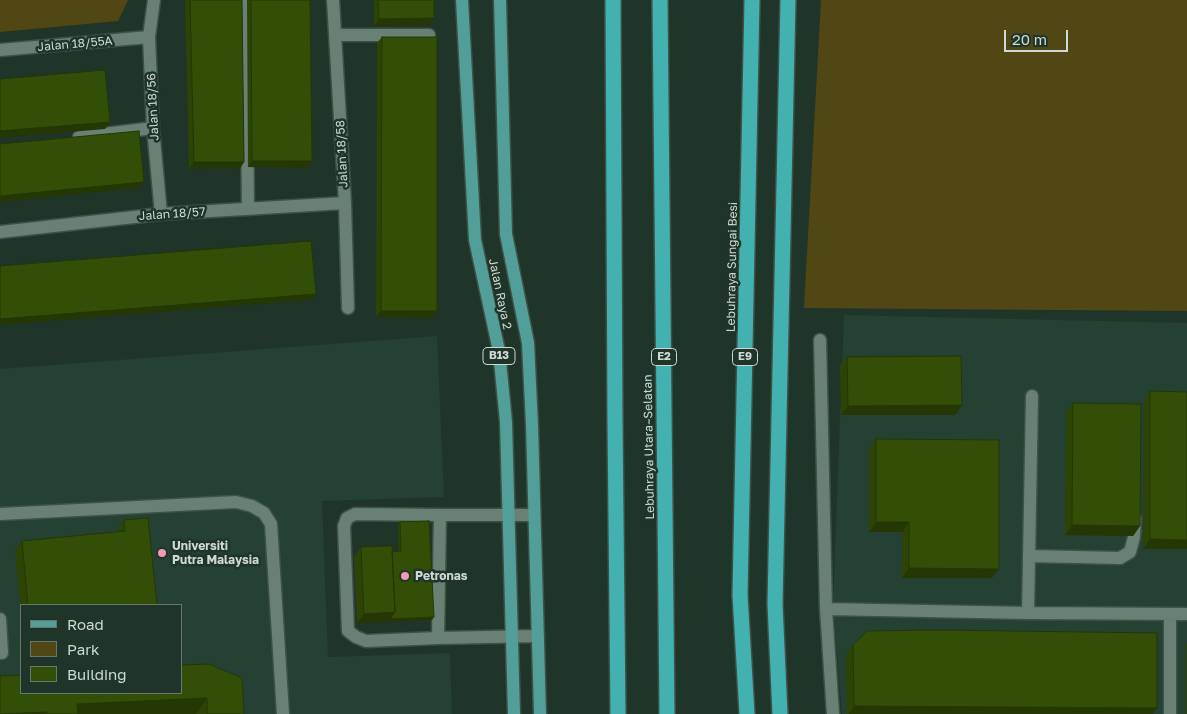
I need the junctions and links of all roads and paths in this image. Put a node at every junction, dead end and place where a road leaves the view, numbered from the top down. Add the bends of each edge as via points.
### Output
1 (154, 0) edge
2 (246, 0) edge
3 (333, 0) edge
4 (462, 0) edge
5 (500, 0) edge
6 (613, 0) edge
7 (660, 0) edge
8 (752, 0) edge
9 (788, 0) edge
10 (336, 35) junction
11 (429, 35) edge
12 (150, 37) junction
13 (0, 50) edge
14 (153, 128) junction
15 (67, 138) edge
16 (345, 203) junction
17 (248, 209) junction
18 (162, 214) junction
19 (0, 232) edge
20 (348, 308) dead end
21 (820, 340) dead end
22 (1032, 396) dead end
23 (1136, 507) edge
24 (0, 514) edge
25 (534, 514) junction
26 (440, 515) junction
27 (508, 515) junction
28 (1029, 556) junction
29 (826, 609) junction
30 (1028, 614) junction
31 (1170, 614) junction
32 (1187, 614) edge
33 (0, 619) edge
34 (538, 636) junction
35 (438, 638) junction
36 (512, 638) junction
37 (2, 653) dead end
38 (283, 714) edge
39 (514, 714) edge
40 (540, 714) edge
41 (618, 714) edge
42 (667, 714) edge
43 (747, 714) edge
44 (780, 714) edge
45 (833, 714) edge
46 (1170, 714) edge

1 - 12 street, Jalan 18/56
2 - 17 street
3 - 10 street, Jalan 18/58
4 - 27 main road, Jalan Raya 2 / B13 via 474,240 499,351 506,422
5 - 25 main road, Jalan Raya 2 / B13 via 506,234 528,343
6 - 41 highway
7 - 42 highway, Lebuhraya Utara–Selatan / E2
8 - 43 highway, Lebuhraya Sungai Besi / E9 via 740,595
9 - 44 highway via 775,604
10 - 11 street
10 - 16 street, Jalan 18/58
12 - 13 street, Jalan 18/55A
12 - 14 street, Jalan 18/56
14 - 15 street
14 - 18 street, Jalan 18/56
16 - 17 street, Jalan 18/57
16 - 20 street, Jalan 18/58
17 - 18 street, Jalan 18/57
18 - 19 street, Jalan 18/57
21 - 29 street
22 - 28 street
23 - 28 street via 1130,552 1120,558
24 - 38 street via 236,502 264,513 271,524
25 - 27 street
25 - 34 main road, Jalan Raya 2 / B13
26 - 27 street
26 - 35 street
26 - 35 street via 354,514 347,518 344,526 348,631 366,641
27 - 36 main road, Jalan Raya 2 / B13
28 - 30 street
29 - 30 street
29 - 45 street
30 - 31 street
31 - 32 street
31 - 46 street
33 - 37 street
34 - 36 street
34 - 40 main road, Jalan Raya 2 / B13
35 - 36 street
36 - 39 main road, Jalan Raya 2 / B13

